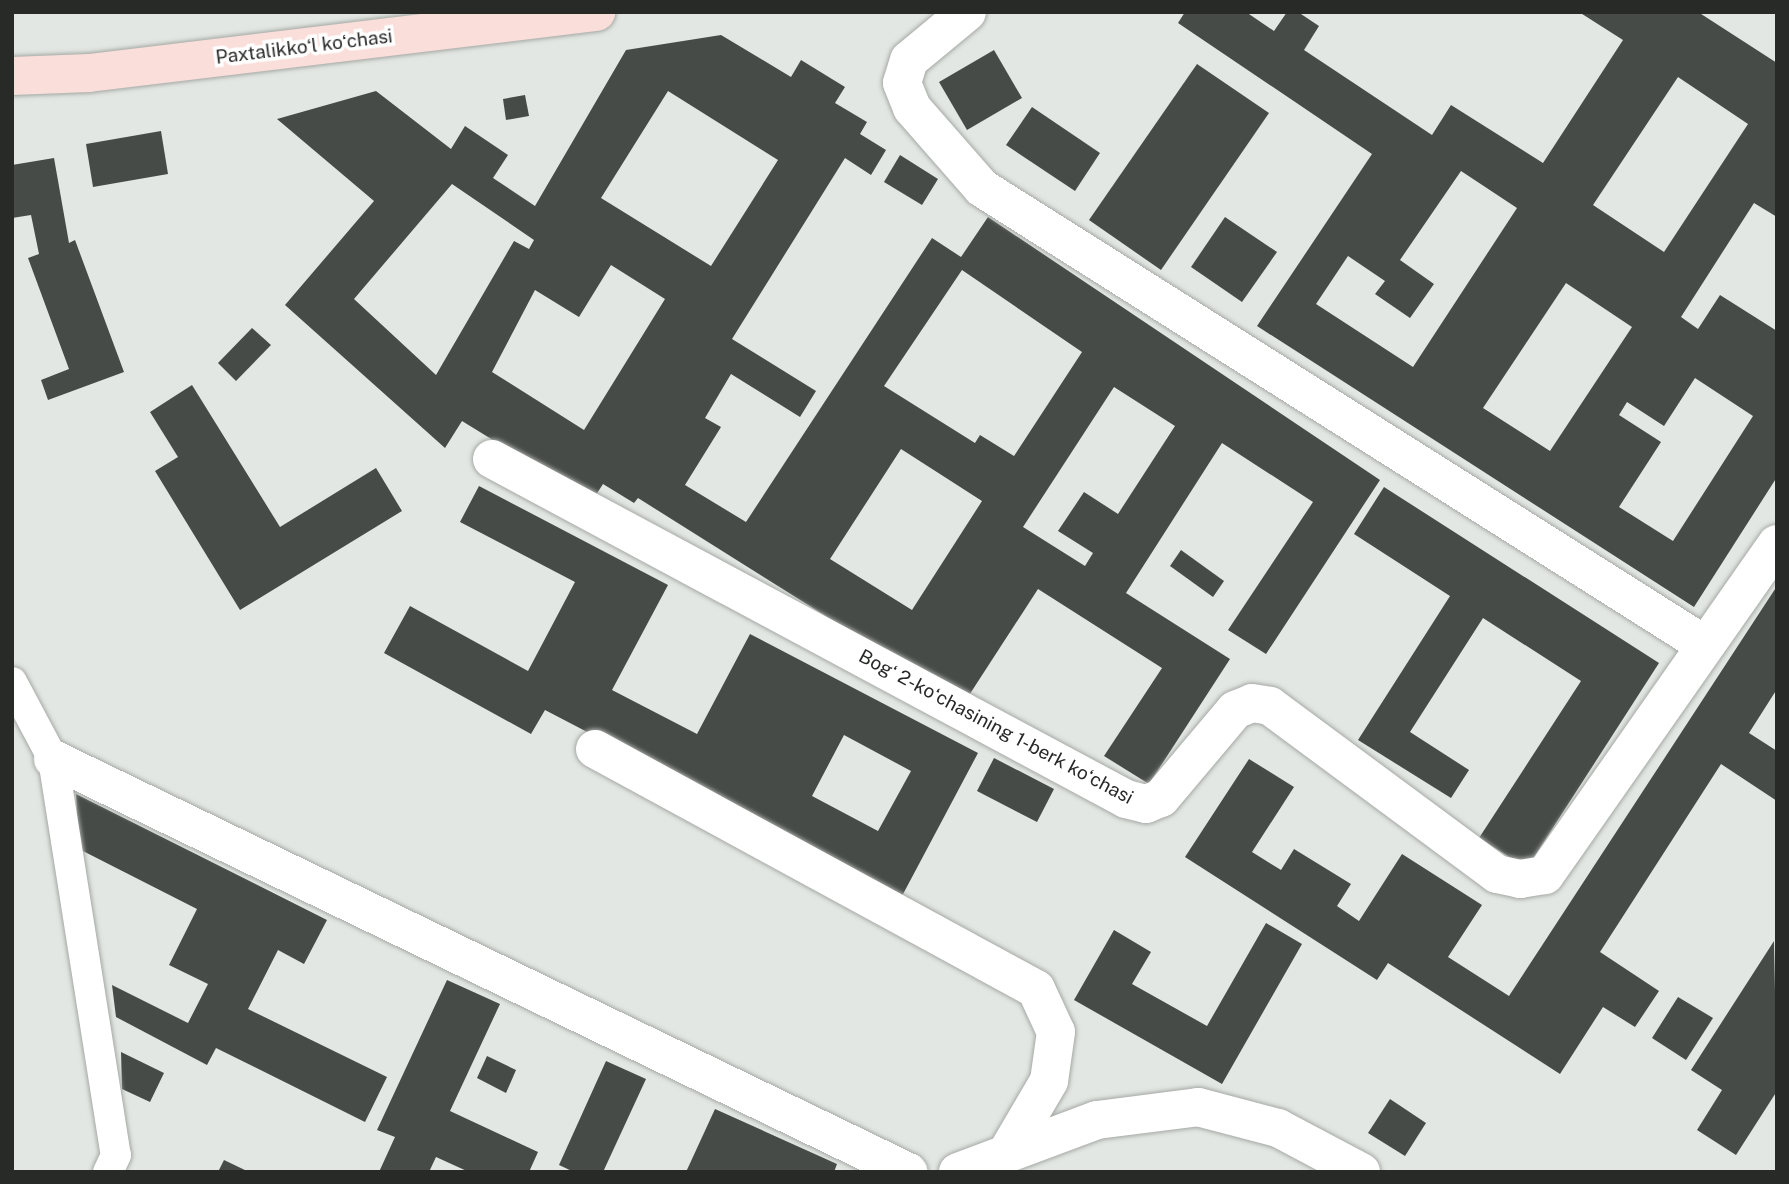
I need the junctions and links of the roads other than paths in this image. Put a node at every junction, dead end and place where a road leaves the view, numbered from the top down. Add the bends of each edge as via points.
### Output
1 (596, 12) edge
2 (967, 12) edge
3 (12, 76) edge
4 (492, 459) dead end
5 (1777, 544) edge
6 (1705, 645) junction
7 (12, 682) edge
8 (595, 749) dead end
9 (53, 759) junction
10 (1009, 1149) junction
11 (107, 1172) edge
12 (908, 1172) edge
13 (958, 1172) edge
14 (1361, 1172) edge

1 - 3 street, Paxtalikkoʻl koʻchasi via 89,73
2 - 6 street via 909,60 902,83 912,108 982,188
4 - 6 street, Bogʻ 2-koʻchasining 1-berk koʻchasi via 1126,799 1146,804 1161,798 1235,710 1270,706 1497,874 1520,879 1545,874
5 - 6 street, Bogʻ 2-koʻchasining 1-berk koʻchasi
7 - 9 lane
8 - 10 street via 1036,989 1056,1032 1049,1082
9 - 11 lane via 116,1155
9 - 12 street
10 - 13 street
10 - 14 street via 1097,1120 1198,1107 1278,1128

